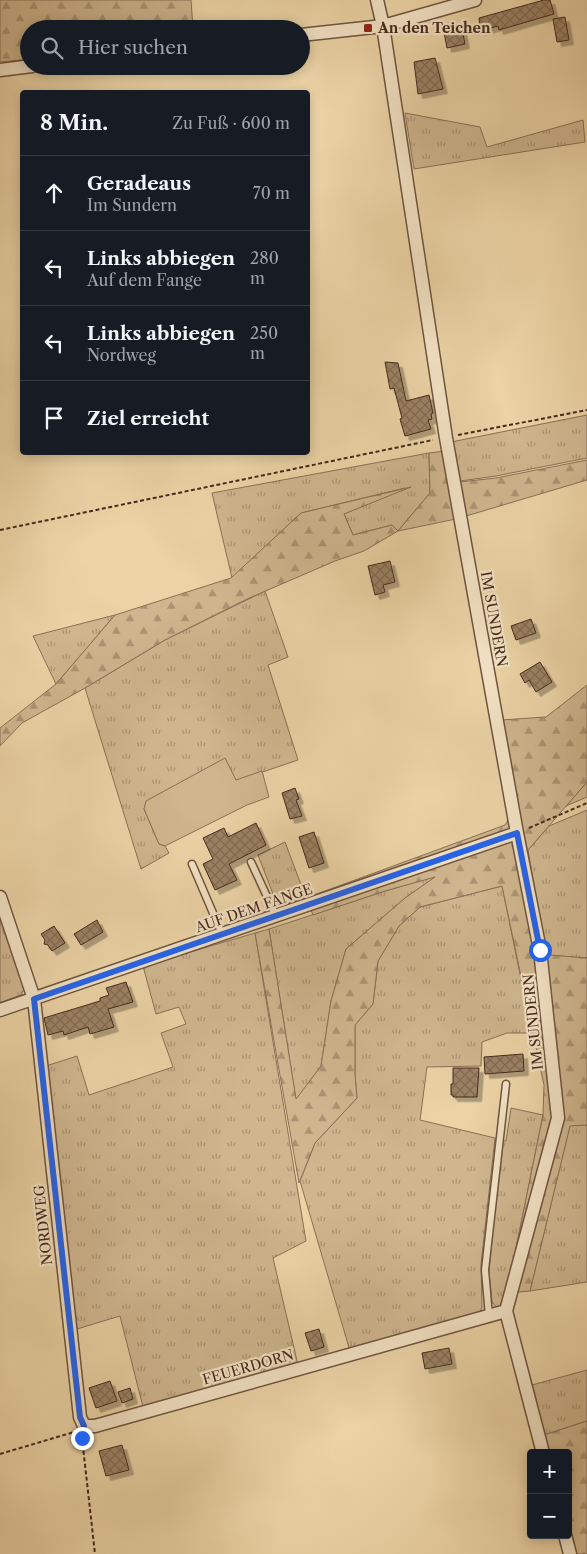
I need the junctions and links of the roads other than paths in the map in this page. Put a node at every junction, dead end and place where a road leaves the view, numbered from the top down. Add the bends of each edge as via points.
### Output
1 (377, 0) edge
2 (476, 0) edge
3 (383, 26) junction
4 (310, 34) edge
5 (20, 68) edge
6 (0, 70) edge
7 (517, 833) junction
8 (251, 862) dead end
9 (192, 864) dead end
10 (0, 897) edge
11 (276, 916) junction
12 (222, 934) junction
13 (34, 999) junction
14 (0, 1010) edge
15 (506, 1084) dead end
16 (506, 1311) junction
17 (489, 1316) junction
18 (84, 1426) joint
19 (542, 1449) edge
20 (566, 1539) edge
21 (570, 1554) edge

1 - 3 street
2 - 3 street
3 - 4 street
3 - 7 street, IM SUNDERN via 445,436
5 - 6 street
7 - 11 street, AUF DEM FANGE
7 - 16 street, IM SUNDERN via 540,950 558,1118
8 - 11 lane
9 - 12 lane
10 - 13 street, NORDWEG
11 - 12 street, AUF DEM FANGE
12 - 13 street, AUF DEM FANGE
13 - 14 street, AUF DEM FANGE
13 - 18 street, NORDWEG via 80,1417
15 - 17 lane via 485,1270
16 - 17 street, FEUERDORN
16 - 19 street, IM SUNDERN
17 - 18 street, FEUERDORN via 95,1426
20 - 21 street

